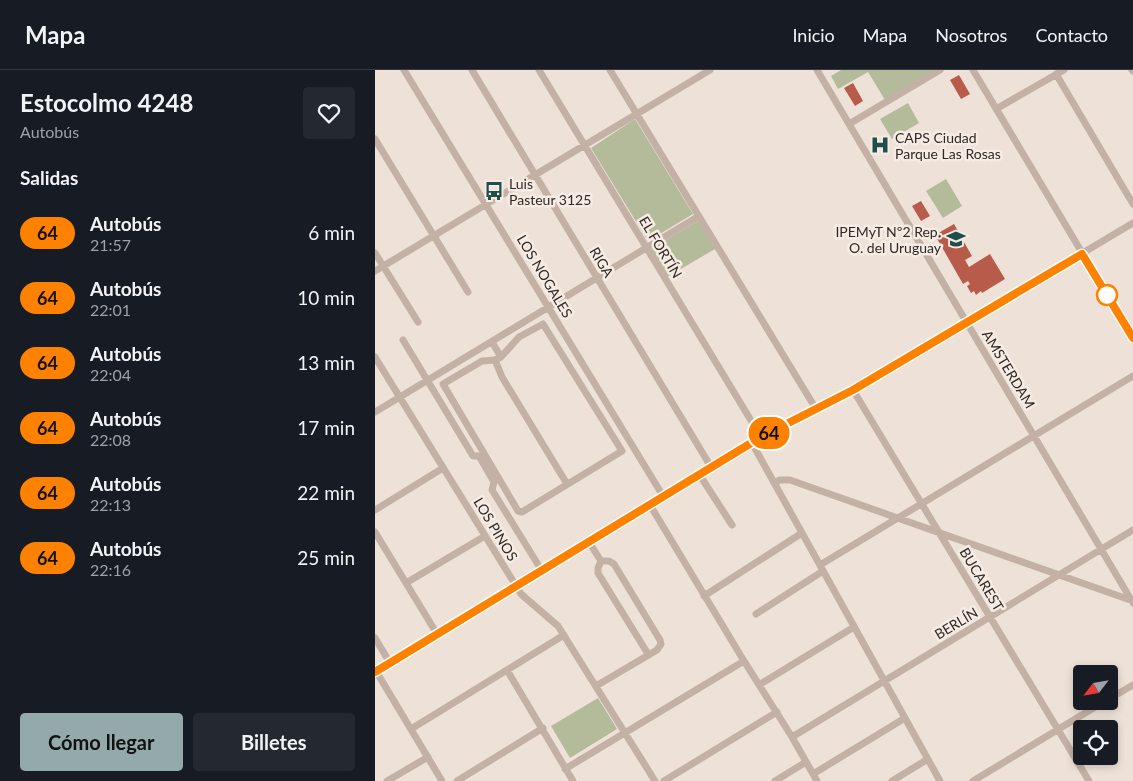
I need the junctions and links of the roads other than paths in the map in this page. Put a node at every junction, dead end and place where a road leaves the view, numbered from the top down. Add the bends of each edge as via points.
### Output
1 (404, 70) edge
2 (472, 70) edge
3 (539, 70) edge
4 (610, 70) edge
5 (710, 70) edge
6 (817, 70) edge
7 (940, 70) edge
8 (973, 70) edge
9 (1063, 70) edge
10 (1056, 74) junction
11 (997, 109) junction
12 (637, 114) junction
13 (849, 124) junction
14 (375, 139) edge
15 (585, 145) junction
16 (535, 175) junction
17 (1133, 204) edge
18 (486, 205) junction
19 (699, 216) junction
20 (1133, 223) edge
21 (434, 236) junction
22 (647, 248) junction
23 (375, 253) edge
24 (1082, 254) junction
25 (383, 266) junction
26 (375, 271) edge
27 (597, 278) junction
28 (468, 292) dead end
29 (549, 307) junction
30 (418, 322) dead end
31 (967, 323) junction
32 (1133, 338) edge
33 (403, 340) dead end
34 (492, 342) junction
35 (375, 357) edge
36 (498, 358) junction
37 (1133, 376) edge
38 (427, 380) junction
39 (853, 390) junction
40 (400, 397) junction
41 (816, 409) junction
42 (375, 412) edge
43 (1034, 436) junction
44 (761, 437) junction
45 (752, 443) junction
46 (711, 467) junction
47 (443, 468) junction
48 (699, 474) junction
49 (567, 484) junction
50 (775, 484) junction
51 (663, 496) junction
52 (922, 504) junction
53 (650, 505) junction
54 (375, 510) edge
55 (898, 518) junction
56 (732, 525) dead end
57 (1133, 530) edge
58 (375, 532) edge
59 (939, 532) junction
60 (802, 533) junction
61 (485, 536) junction
62 (589, 542) junction
63 (1101, 549) junction
64 (601, 561) junction
65 (821, 568) junction
66 (542, 571) junction
67 (1059, 575) junction
68 (406, 583) junction
69 (516, 586) junction
70 (703, 596) junction
71 (1132, 601) edge
72 (756, 614) dead end
73 (990, 617) junction
74 (854, 627) junction
75 (437, 634) junction
76 (564, 635) junction
77 (375, 638) edge
78 (648, 654) junction
79 (744, 661) junction
80 (390, 663) junction
81 (507, 670) junction
82 (376, 671) edge
83 (884, 681) junction
84 (759, 685) junction
85 (1133, 685) edge
86 (596, 686) junction
87 (1118, 694) edge
88 (1090, 710) edge
89 (777, 712) junction
90 (905, 718) junction
91 (411, 728) junction
92 (543, 728) junction
93 (1058, 730) junction
94 (625, 733) junction
95 (792, 737) junction
96 (427, 757) junction
97 (928, 759) junction
98 (806, 762) junction
99 (565, 769) junction
100 (815, 778) edge
101 (387, 781) edge
102 (442, 781) edge
103 (457, 781) edge
104 (573, 781) edge
105 (655, 781) edge
106 (664, 781) edge
107 (775, 781) edge
108 (892, 781) edge
109 (940, 781) edge
110 (973, 781) edge
111 (1089, 781) edge

1 - 18 street, LOS NOGALES
2 - 16 street, RIGA
3 - 15 street, EL FORTÍN
4 - 12 street
5 - 12 street
6 - 13 street, AMSTERDAM
7 - 13 street
8 - 11 street
9 - 10 street
10 - 11 street
10 - 17 street
11 - 24 street
12 - 15 street
12 - 19 street
13 - 31 street, AMSTERDAM
14 - 21 street
15 - 16 street
15 - 22 street, EL FORTÍN
16 - 18 street
16 - 27 street, RIGA
18 - 21 street
18 - 29 street, LOS NOGALES
19 - 22 street
19 - 41 street
20 - 24 street
21 - 25 street
21 - 28 street
22 - 27 street
22 - 44 street, EL FORTÍN
23 - 25 street
24 - 31 street
24 - 32 street
25 - 26 street
25 - 30 street
27 - 29 street
27 - 46 street, RIGA
29 - 34 street
29 - 51 street, LOS NOGALES
31 - 39 street
31 - 43 street, AMSTERDAM
33 - 38 street
34 - 36 street
34 - 38 street
35 - 40 street, LOS PINOS
36 - 49 street via 502,376
36 - 49 street via 482,361 443,384 520,512
36 - 49 street via 519,337 543,324 622,449 621,454
37 - 43 street
38 - 40 street
38 - 66 street via 473,456 479,456 495,482 492,490
39 - 41 street
39 - 52 street, BUCAREST
40 - 42 street
40 - 47 street, LOS PINOS
41 - 44 street
43 - 52 street
43 - 63 street, AMSTERDAM
44 - 45 street
45 - 46 street
45 - 50 street
46 - 48 street
47 - 54 street
47 - 61 street, LOS PINOS
48 - 51 street
48 - 56 street
50 - 55 street via 780,480 790,480
50 - 60 street
51 - 53 street
52 - 55 street
52 - 59 street, BUCAREST
53 - 62 street
53 - 70 street
55 - 59 street
55 - 65 street
57 - 63 street, BERLÍN
58 - 68 street
59 - 67 street
59 - 73 street, BUCAREST
60 - 65 street
60 - 70 street
61 - 68 street
61 - 69 street, LOS PINOS
62 - 64 street
62 - 66 street
63 - 67 street, BERLÍN
63 - 71 street, AMSTERDAM
64 - 78 street via 598,573
64 - 78 street via 614,564 660,640 660,647
65 - 72 street
65 - 74 street
66 - 69 street
67 - 71 street
67 - 73 street, BERLÍN
68 - 75 street
69 - 75 street
69 - 76 street, LOS PINOS via 526,599 554,620
70 - 79 street
73 - 83 street, BERLÍN
73 - 93 street, BUCAREST
74 - 83 street
74 - 84 street
75 - 80 street
76 - 81 street
76 - 86 street, LOS PINOS
77 - 80 street
78 - 86 street
79 - 84 street
79 - 94 street
80 - 82 street
81 - 91 street
81 - 92 street
82 - 91 street
83 - 90 street
83 - 95 street, BERLÍN
84 - 89 street
85 - 87 street
86 - 94 street, LOS PINOS
88 - 93 street
89 - 95 street
89 - 106 street
90 - 97 street
90 - 100 street
91 - 96 street
92 - 99 street
92 - 103 street
93 - 110 street
93 - 111 street, BUCAREST
94 - 99 street
94 - 105 street, LOS PINOS
95 - 98 street
96 - 101 street
96 - 102 street
97 - 108 street
97 - 109 street
98 - 100 street
98 - 107 street
99 - 104 street

